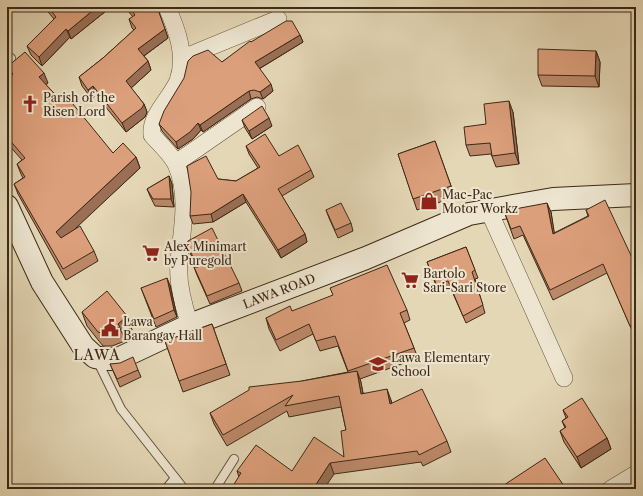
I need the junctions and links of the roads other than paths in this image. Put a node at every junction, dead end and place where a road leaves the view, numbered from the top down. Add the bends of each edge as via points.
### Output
1 (167, 7) edge
2 (278, 19) dead end
3 (183, 58) junction
4 (256, 107) dead end
5 (176, 163) junction
6 (636, 195) edge
7 (8, 211) edge
8 (489, 211) junction
9 (190, 325) junction
10 (96, 357) junction
11 (564, 378) dead end
12 (234, 459) dead end
13 (636, 474) edge
14 (175, 478) junction
15 (166, 489) edge
16 (184, 489) edge
17 (215, 489) edge
18 (611, 489) edge

1 - 3 street
2 - 3 street
3 - 5 street via 178,81 159,112 152,130 152,136
4 - 5 street
5 - 9 street via 184,191 179,263 180,290
6 - 8 street, LAWA ROAD via 553,199
7 - 10 street via 42,282 83,346
8 - 9 street, LAWA ROAD via 469,214 366,258
8 - 11 street
9 - 10 street, LAWA ROAD via 118,359
10 - 14 lane via 121,409
12 - 17 lane
13 - 18 street
14 - 15 lane
14 - 16 lane

